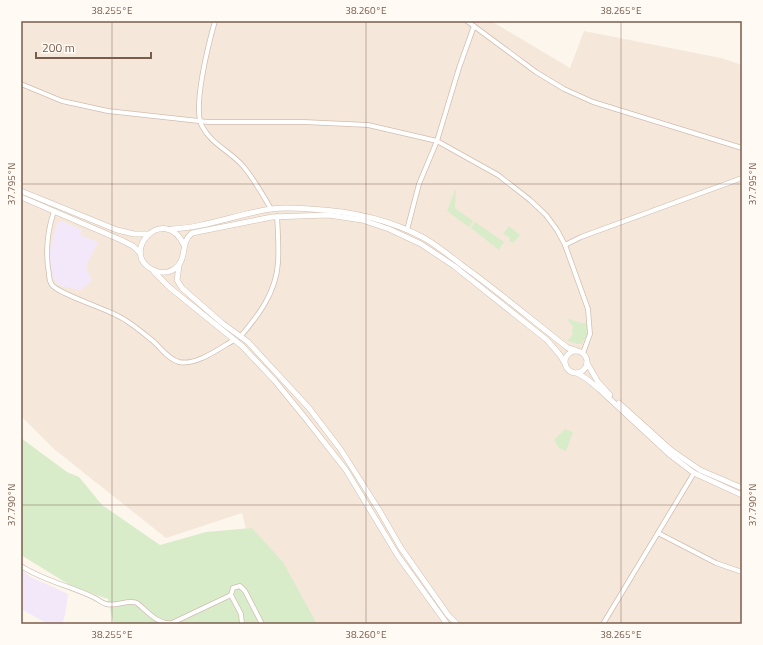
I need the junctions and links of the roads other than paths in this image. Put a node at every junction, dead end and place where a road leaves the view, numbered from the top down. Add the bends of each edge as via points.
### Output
1 (215, 21) edge
2 (467, 21) edge
3 (474, 26) junction
4 (21, 84) edge
5 (200, 121) junction
6 (436, 141) junction
7 (742, 148) edge
8 (742, 178) edge
9 (21, 191) edge
10 (21, 197) edge
11 (271, 209) junction
12 (54, 211) junction
13 (277, 216) junction
14 (169, 229) junction
15 (407, 230) junction
16 (148, 234) junction
17 (184, 245) junction
18 (565, 245) junction
19 (140, 253) junction
20 (179, 265) junction
21 (152, 270) junction
22 (240, 337) junction
23 (234, 340) junction
24 (575, 350) junction
25 (583, 353) junction
26 (564, 362) junction
27 (587, 363) junction
28 (577, 373) junction
29 (694, 473) junction
30 (742, 488) edge
31 (742, 495) edge
32 (658, 533) junction
33 (21, 566) edge
34 (742, 572) edge
35 (231, 595) junction
36 (242, 624) edge
37 (262, 624) edge
38 (447, 624) edge
39 (456, 624) edge
40 (603, 624) edge

1 - 5 street via 200,92
2 - 3 street
3 - 6 street
3 - 7 street via 536,72 564,89 593,102
4 - 5 street via 62,101 108,110
5 - 6 street via 368,125
5 - 11 street via 210,139 242,165
6 - 15 street via 419,184
6 - 18 street via 498,175 530,200 546,215
8 - 18 street
9 - 16 street via 117,230
10 - 12 street
11 - 14 street via 186,228
11 - 15 street via 297,208 350,213 374,218
12 - 19 street via 121,240
12 - 23 street via 46,243 46,262 52,286 120,316 179,362 205,357
13 - 17 street via 192,233 187,236
13 - 22 street via 276,278 263,308
13 - 26 street via 328,215 362,220 389,228 421,244 454,266 547,340
14 - 16 street via 162,228
14 - 17 street via 181,238
15 - 24 street via 424,238 451,257 568,348
16 - 19 street
17 - 20 street via 185,252
18 - 25 street via 588,309 590,334
19 - 21 street via 146,266
20 - 21 street via 166,272
20 - 22 street via 177,280 182,288
21 - 23 street
22 - 39 street via 248,342 309,408 341,450 401,548
23 - 38 street via 275,382 346,470 398,556
24 - 25 street
24 - 26 street via 566,355
25 - 27 street
26 - 28 street via 570,372
27 - 28 street via 584,370
27 - 30 street via 598,382 612,397 671,450 700,470
28 - 29 street
29 - 31 street
29 - 32 street
32 - 34 street via 716,563
32 - 40 street
33 - 35 street via 42,578 96,598 105,604 119,605 132,601 159,622 166,624
35 - 36 street
35 - 37 street via 233,588 240,586

